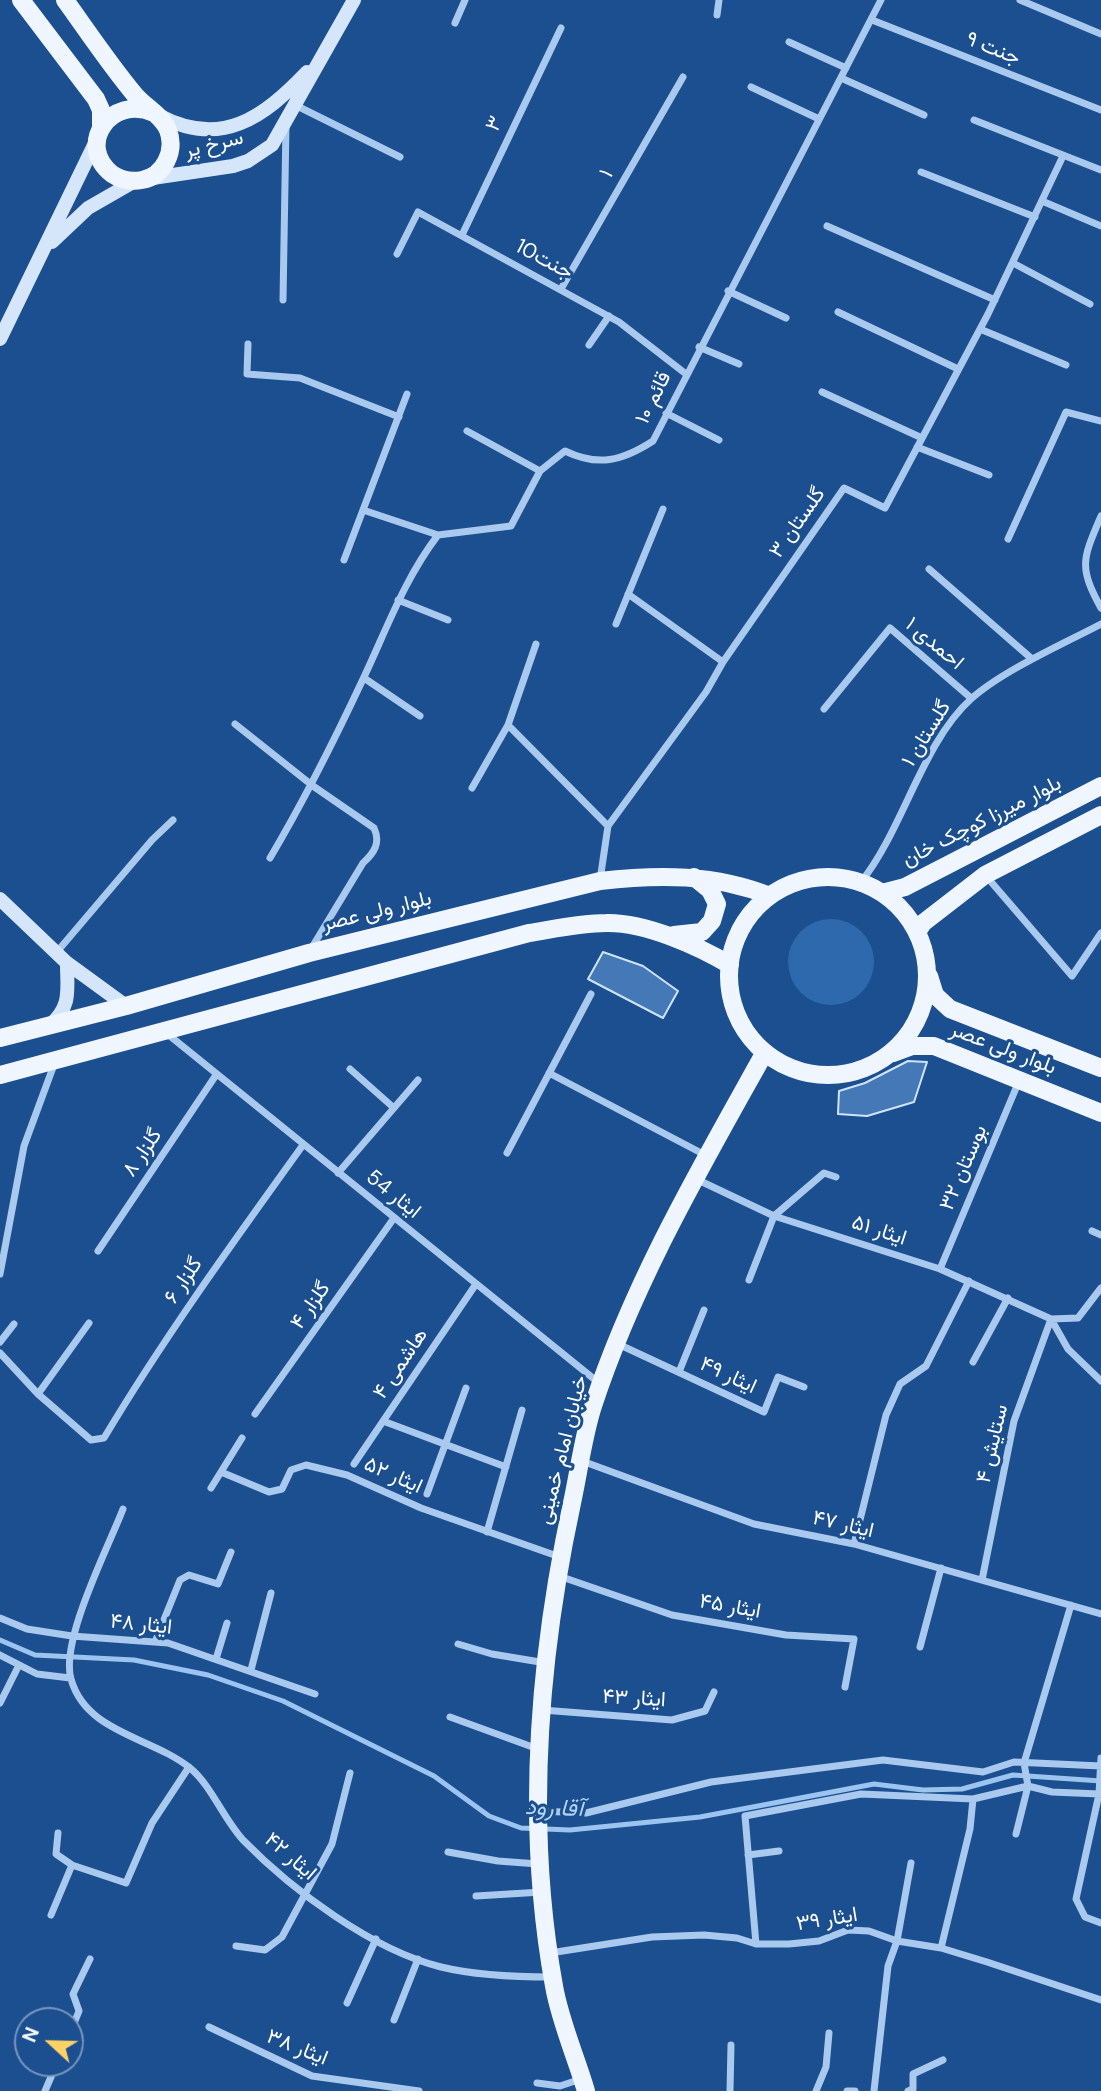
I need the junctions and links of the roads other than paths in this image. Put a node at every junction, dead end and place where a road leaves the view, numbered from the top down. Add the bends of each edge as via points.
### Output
1 (21, 0) edge
2 (65, 0) edge
3 (354, 0) edge
4 (465, 0) edge
5 (719, 0) edge
6 (1020, 0) edge
7 (878, 1) edge
8 (717, 15) dead end
9 (872, 20) junction
10 (455, 23) dead end
11 (561, 28) dead end
12 (1101, 34) edge
13 (789, 41) dead end
14 (320, 58) junction
15 (846, 68) junction
16 (682, 77) dead end
17 (841, 78) junction
18 (751, 87) dead end
19 (295, 105) junction
20 (1101, 110) edge
21 (154, 113) junction
22 (924, 115) dead end
23 (819, 119) junction
24 (974, 120) dead end
25 (286, 121) junction
26 (100, 132) junction
27 (1063, 156) junction
28 (400, 157) dead end
29 (1101, 170) edge
30 (921, 172) dead end
31 (141, 180) junction
32 (1042, 201) junction
33 (1035, 217) junction
34 (827, 226) dead end
35 (1101, 226) edge
36 (462, 235) junction
37 (397, 254) dead end
38 (38, 260) junction
39 (1013, 263) junction
40 (561, 289) junction
41 (728, 290) junction
42 (284, 300) dead end
43 (995, 300) junction
44 (1090, 303) dead end
45 (838, 312) dead end
46 (609, 316) junction
47 (786, 318) dead end
48 (980, 329) junction
49 (0, 339) edge
50 (248, 344) dead end
51 (589, 345) dead end
52 (699, 348) junction
53 (739, 364) dead end
54 (1066, 365) dead end
55 (958, 369) junction
56 (685, 374) junction
57 (822, 393) dead end
58 (407, 394) dead end
59 (666, 413) junction
60 (399, 417) junction
61 (1101, 421) edge
62 (467, 431) dead end
63 (922, 438) junction
64 (719, 440) dead end
65 (916, 447) junction
66 (540, 471) junction
67 (989, 475) dead end
68 (663, 509) dead end
69 (363, 510) junction
70 (1101, 516) edge
71 (438, 535) junction
72 (1008, 539) dead end
73 (344, 560) dead end
74 (929, 569) dead end
75 (628, 593) junction
76 (398, 600) junction
77 (1101, 608) edge
78 (447, 620) dead end
79 (616, 624) dead end
80 (1101, 624) edge
81 (536, 644) dead end
82 (1032, 659) junction
83 (723, 662) junction
84 (364, 678) junction
85 (971, 698) junction
86 (824, 709) dead end
87 (420, 716) dead end
88 (235, 724) dead end
89 (508, 725) junction
90 (313, 786) junction
91 (1101, 786) edge
92 (472, 788) dead end
93 (1101, 815) edge
94 (173, 820) dead end
95 (608, 826) junction
96 (270, 858) dead end
97 (985, 874) junction
98 (694, 877) junction
99 (600, 881) junction
100 (861, 883) junction
101 (882, 893) junction
102 (770, 896) junction
103 (0, 899) edge
104 (918, 933) junction
105 (1101, 933) edge
106 (663, 934) junction
107 (309, 953) junction
108 (62, 958) junction
109 (730, 965) junction
110 (927, 970) junction
111 (591, 995) dead end
112 (126, 1006) junction
113 (50, 1026) junction
114 (164, 1031) junction
115 (0, 1038) edge
116 (765, 1052) junction
117 (886, 1056) junction
118 (55, 1062) junction
119 (1101, 1068) edge
120 (350, 1069) dead end
121 (550, 1073) junction
122 (0, 1075) edge
123 (216, 1075) junction
124 (418, 1080) dead end
125 (1020, 1080) junction
126 (394, 1108) junction
127 (1101, 1113) edge
128 (303, 1145) junction
129 (507, 1153) dead end
130 (707, 1156) junction
131 (338, 1173) junction
132 (836, 1177) dead end
133 (695, 1178) junction
134 (774, 1216) junction
135 (394, 1218) junction
136 (1092, 1231) dead end
137 (1101, 1235) edge
138 (98, 1251) dead end
139 (940, 1269) junction
140 (0, 1270) edge
141 (749, 1280) dead end
142 (969, 1281) junction
143 (476, 1284) junction
144 (1101, 1288) edge
145 (1007, 1298) junction
146 (704, 1310) dead end
147 (1051, 1320) junction
148 (89, 1323) dead end
149 (14, 1324) dead end
150 (0, 1342) edge
151 (616, 1343) junction
152 (0, 1353) edge
153 (973, 1362) dead end
154 (679, 1372) junction
155 (1101, 1381) edge
156 (601, 1384) junction
157 (804, 1387) dead end
158 (466, 1388) dead end
159 (38, 1394) junction
160 (522, 1410) dead end
161 (255, 1414) dead end
162 (383, 1421) junction
163 (242, 1438) dead end
164 (445, 1446) junction
165 (581, 1461) junction
166 (355, 1464) dead end
167 (506, 1467) junction
168 (221, 1472) junction
169 (211, 1488) dead end
170 (427, 1494) dead end
171 (123, 1509) dead end
172 (487, 1532) junction
173 (854, 1544) junction
174 (231, 1552) dead end
175 (558, 1566) junction
176 (941, 1568) junction
177 (982, 1580) junction
178 (271, 1593) dead end
179 (1071, 1605) junction
180 (1101, 1614) edge
181 (0, 1618) edge
182 (227, 1623) dead end
183 (72, 1636) junction
184 (155, 1642) junction
185 (458, 1644) dead end
186 (919, 1647) dead end
187 (0, 1655) edge
188 (216, 1659) junction
189 (546, 1663) junction
190 (19, 1665) junction
191 (251, 1670) junction
192 (70, 1678) junction
193 (845, 1688) dead end
194 (714, 1692) dead end
195 (315, 1694) dead end
196 (0, 1703) edge
197 (540, 1710) junction
198 (450, 1717) dead end
199 (540, 1750) junction
200 (1024, 1763) junction
201 (1100, 1764) edge
202 (189, 1767) junction
203 (350, 1773) dead end
204 (1028, 1786) junction
205 (1099, 1794) junction
206 (973, 1799) junction
207 (538, 1811) junction
208 (58, 1832) dead end
209 (1016, 1834) dead end
210 (779, 1851) dead end
211 (448, 1852) dead end
212 (748, 1855) junction
213 (538, 1858) junction
214 (911, 1863) dead end
215 (72, 1864) junction
216 (542, 1892) junction
217 (305, 1894) junction
218 (477, 1896) dead end
219 (51, 1915) dead end
220 (1101, 1923) edge
221 (376, 1939) junction
222 (897, 1941) junction
223 (756, 1944) junction
224 (236, 1946) dead end
225 (941, 1948) junction
226 (550, 1954) junction
227 (89, 1959) dead end
228 (418, 1959) junction
229 (553, 1977) junction
230 (1101, 2000) edge
231 (347, 2003) dead end
232 (78, 2007) edge
233 (394, 2020) dead end
234 (209, 2027) dead end
235 (829, 2033) dead end
236 (731, 2045) dead end
237 (943, 2060) dead end
238 (537, 2084) dead end
239 (584, 2085) edge
240 (419, 2091) edge
241 (730, 2091) edge
242 (816, 2091) edge
243 (847, 2091) edge
244 (855, 2091) edge
245 (874, 2091) edge
246 (908, 2091) edge

1 - 26 main road via 96,99 102,116
2 - 21 main road via 135,95
3 - 14 main road, سرخ پر
4 - 10 street
5 - 8 street
6 - 12 street
7 - 9 street, قائم ۱۰
9 - 15 street, قائم ۱۰
9 - 20 street, جنت ۹
11 - 36 street, ۳
13 - 15 street
14 - 19 main road, سرخ پر
14 - 21 main road, سرخ پر via 284,96 236,126 191,129
15 - 17 street, قائم ۱۰
16 - 40 street, ۱
17 - 22 street
17 - 23 street, قائم ۱۰
18 - 23 street
19 - 25 main road, سرخ پر
19 - 28 street
21 - 26 main road via 125,109 107,119
21 - 31 main road via 169,131 171,143 165,165
23 - 41 street, قائم ۱۰
24 - 27 street
25 - 31 main road, سرخ پر via 272,145 248,161 205,173
25 - 42 street
26 - 31 main road via 97,148 104,167 123,180
26 - 38 main road, سرخ پر
27 - 29 street
27 - 32 street, گلستان ۳
30 - 33 street
31 - 38 main road, سرخ پر via 104,197 73,220
32 - 33 street, گلستان ۳
32 - 35 street
33 - 39 street, گلستان ۳
34 - 43 street
36 - 37 street, جنت10 via 418,212
36 - 40 street, جنت10
38 - 49 main road, سرخ پر
39 - 43 street, گلستان ۳
39 - 44 street
40 - 46 street, جنت10
41 - 47 street
41 - 52 street, قائم ۱۰
43 - 48 street, گلستان ۳
45 - 55 street
46 - 51 street
46 - 56 street, جنت10
48 - 54 street
48 - 55 street, گلستان ۳
50 - 60 street via 247,374 300,378
52 - 53 street
52 - 56 street, قائم ۱۰
55 - 63 street, گلستان ۳
56 - 59 street, قائم ۱۰
57 - 63 street
58 - 60 street
59 - 64 street
59 - 66 street, قائم ۱۰ via 653,441 636,452 587,462 565,451
60 - 69 street
61 - 72 street via 1066,412
62 - 66 street
63 - 65 street, گلستان ۳
65 - 67 street
65 - 83 street, گلستان ۳ via 885,508 844,488
66 - 71 street, قائم ۱۰ via 511,526
68 - 75 street
69 - 71 street
69 - 73 street
70 - 77 street via 1085,553 1085,580
71 - 76 street
74 - 82 street
75 - 79 street
75 - 83 street
76 - 78 street
76 - 84 street
80 - 82 street, گلستان ۱
81 - 89 street
82 - 85 street, گلستان ۱
83 - 95 street, گلستان ۳
84 - 87 street
84 - 90 street
85 - 86 street, احمدی ۱ via 890,628
85 - 100 street, گلستان ۱ via 947,727
88 - 90 street
89 - 92 street
89 - 95 street
90 - 96 street
90 - 107 street via 374,828 377,836 373,854 363,863
91 - 101 main road, بلوار میرزا کوچک خان via 905,887
93 - 97 main road
94 - 108 street via 152,840
95 - 99 street, گلستان ۳
97 - 104 main road via 923,923
97 - 105 street via 1072,976
98 - 99 main road, بلوار ولی عصر
98 - 102 main road, بلوار ولی عصر
98 - 106 main road via 710,890 717,904 712,921 702,932
99 - 107 main road, بلوار ولی عصر
100 - 101 main road
100 - 102 main road via 817,877
101 - 104 main road via 902,909
102 - 109 main road via 741,929
103 - 108 main road
104 - 110 main road
106 - 109 main road
106 - 114 main road via 608,923 529,933
107 - 112 main road, بلوار ولی عصر
108 - 112 main road
108 - 113 main road via 66,1004
109 - 116 main road via 734,1007 749,1035
110 - 117 main road via 920,1014 906,1038
110 - 119 main road, بلوار ولی عصر via 935,995 950,1009
111 - 121 street
112 - 113 main road, بلوار ولی عصر
113 - 115 main road, بلوار ولی عصر
114 - 118 main road
114 - 123 street, ایثار 54
116 - 117 main road via 791,1068 827,1075 862,1069
116 - 130 main road, خیابان امام خمینی
117 - 125 main road, بلوار ولی عصر via 912,1046 934,1046
118 - 122 main road
118 - 140 street via 24,1146
120 - 126 street
121 - 129 street
121 - 130 street
123 - 128 street, ایثار 54
123 - 138 street, گلزار ۸
124 - 126 street
125 - 127 main road, بلوار ولی عصر
125 - 139 street, بوستان ۳۲
126 - 131 street
128 - 131 street, ایثار 54
128 - 159 street, گلزار ۶ via 144,1371 104,1438 92,1440
130 - 133 main road, خیابان امام خمینی
131 - 135 street, ایثار 54
132 - 134 street via 824,1173
133 - 134 street, ایثار ۵۱
133 - 151 main road, خیابان امام خمینی via 666,1230
134 - 139 street, ایثار ۵۱
134 - 141 street
135 - 143 street, ایثار 54
135 - 161 street, گلزار ۴
136 - 137 street
139 - 142 street, ایثار ۵۱
142 - 145 street, ایثار ۵۱
142 - 173 street via 926,1366 900,1384 886,1415
143 - 156 street, ایثار 54
143 - 162 street, هاشمی ۴
144 - 147 street via 1078,1318
145 - 147 street, ایثار ۵۱
145 - 153 street
146 - 154 street
147 - 155 street via 1068,1349
147 - 177 street, ستایش ۴ via 1014,1421
148 - 159 street
149 - 150 street
151 - 154 street, ایثار ۴۹
151 - 156 main road, خیابان امام خمینی
152 - 159 street
154 - 157 street, ایثار ۴۹ via 764,1412 778,1377
156 - 165 main road, خیابان امام خمینی
158 - 164 street
160 - 167 street
162 - 164 street
162 - 166 street, هاشمی ۴
163 - 168 street
164 - 167 street
164 - 170 street
165 - 173 street, ایثار ۴۷ via 754,1524
165 - 175 main road, خیابان امام خمینی
167 - 172 street
168 - 169 street
168 - 172 street, ایثار ۵۲ via 269,1492 282,1489 291,1470 306,1465 347,1475
171 - 183 street
172 - 175 street, ایثار ۵۲
173 - 176 street, ایثار ۴۷
174 - 184 street via 218,1584 189,1575 180,1580
175 - 189 main road, خیابان امام خمینی
175 - 193 street, ایثار ۴۵ via 671,1615 786,1635 854,1639
176 - 177 street, ایثار ۴۷
176 - 186 street
177 - 179 street, ایثار ۴۷
178 - 191 street
179 - 180 street, ایثار ۴۷
179 - 200 street
181 - 183 street, ایثار ۴۸ via 27,1629
182 - 188 street
183 - 184 street, ایثار ۴۸
183 - 192 street
184 - 188 street, ایثار ۴۸
185 - 189 street
187 - 190 street
188 - 191 street, ایثار ۴۸
189 - 197 main road, خیابان امام خمینی
190 - 192 street via 37,1674
190 - 196 street
191 - 195 street, ایثار ۴۸
192 - 202 street, ایثار ۴۲ via 83,1703 104,1723
194 - 197 street, ایثار ۴۳ via 705,1711 672,1720
197 - 199 main road, خیابان امام خمینی
198 - 199 street
199 - 207 main road, خیابان امام خمینی
200 - 201 street
200 - 204 street
200 - 207 street via 983,1772 883,1760 711,1782 586,1813
201 - 205 street
202 - 215 street via 152,1822 126,1883
202 - 217 street, ایثار ۴۲ via 239,1835 269,1867
203 - 217 street via 332,1844
204 - 205 street
204 - 206 street
204 - 209 street
205 - 220 street via 1076,1899 1085,1917
206 - 212 street via 861,1794 745,1816
206 - 225 street
207 - 213 main road, خیابان امام خمینی
208 - 215 street via 54,1852
210 - 212 street
211 - 213 street via 498,1861
212 - 223 street
213 - 216 main road
214 - 222 street
215 - 219 street
216 - 218 street
216 - 226 main road
217 - 221 street, ایثار ۴۲
217 - 224 street via 282,1937 265,1950
221 - 228 street, ایثار ۴۲
221 - 231 street
222 - 223 street, ایثار ۳۹ via 869,1931 848,1930 819,1941
222 - 225 street, ایثار ۳۹
222 - 245 street via 888,1966
223 - 226 street, ایثار ۳۹ via 737,1938 652,1937
225 - 230 street, ایثار ۳۹
226 - 229 main road
227 - 232 street via 73,1994
228 - 229 street, ایثار ۴۲ via 442,1968
228 - 233 street
229 - 239 main road
234 - 240 street, ایثار ۳۸ via 312,2076
235 - 242 street via 826,2067
236 - 241 street
237 - 246 street via 913,2074 913,2089
238 - 239 street
243 - 244 street

